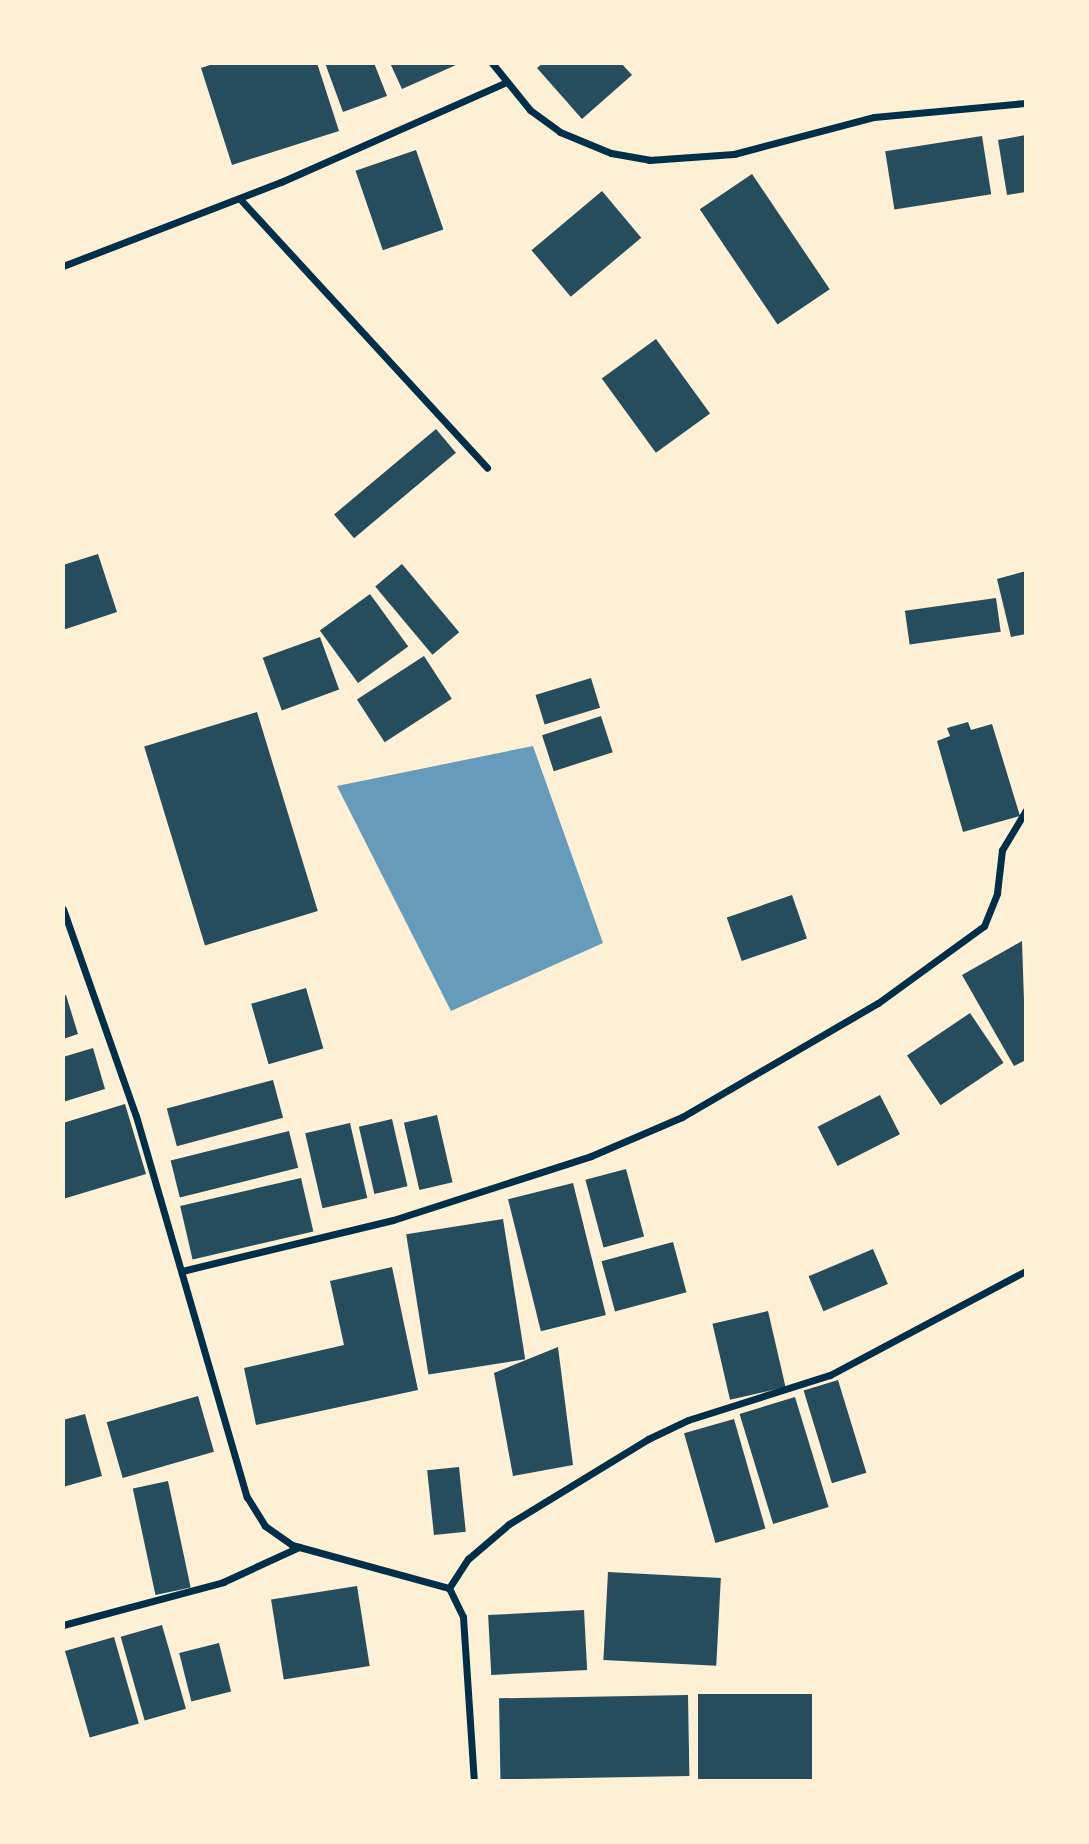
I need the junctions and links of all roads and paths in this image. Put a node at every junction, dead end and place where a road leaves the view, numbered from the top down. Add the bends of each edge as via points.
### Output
1 (492, 63) edge
2 (503, 83) junction
3 (1026, 103) edge
4 (240, 199) junction
5 (63, 266) edge
6 (487, 468) dead end
7 (1026, 810) edge
8 (63, 909) edge
9 (182, 1271) junction
10 (1026, 1271) edge
11 (299, 1547) junction
12 (449, 1588) junction
13 (63, 1625) edge
14 (474, 1781) edge

1 - 2 street
2 - 3 street via 560,132 611,153 649,160 734,154 874,117
2 - 4 street
4 - 5 street
4 - 6 street
7 - 9 street via 1002,850 997,894 984,926 878,1003 682,1117 591,1156 393,1220
8 - 9 street via 126,1083
9 - 11 street via 247,1497 276,1537
10 - 12 street via 830,1375 688,1420 648,1439 530,1508 488,1539
11 - 12 street
11 - 13 street via 212,1586
12 - 14 street via 463,1617

